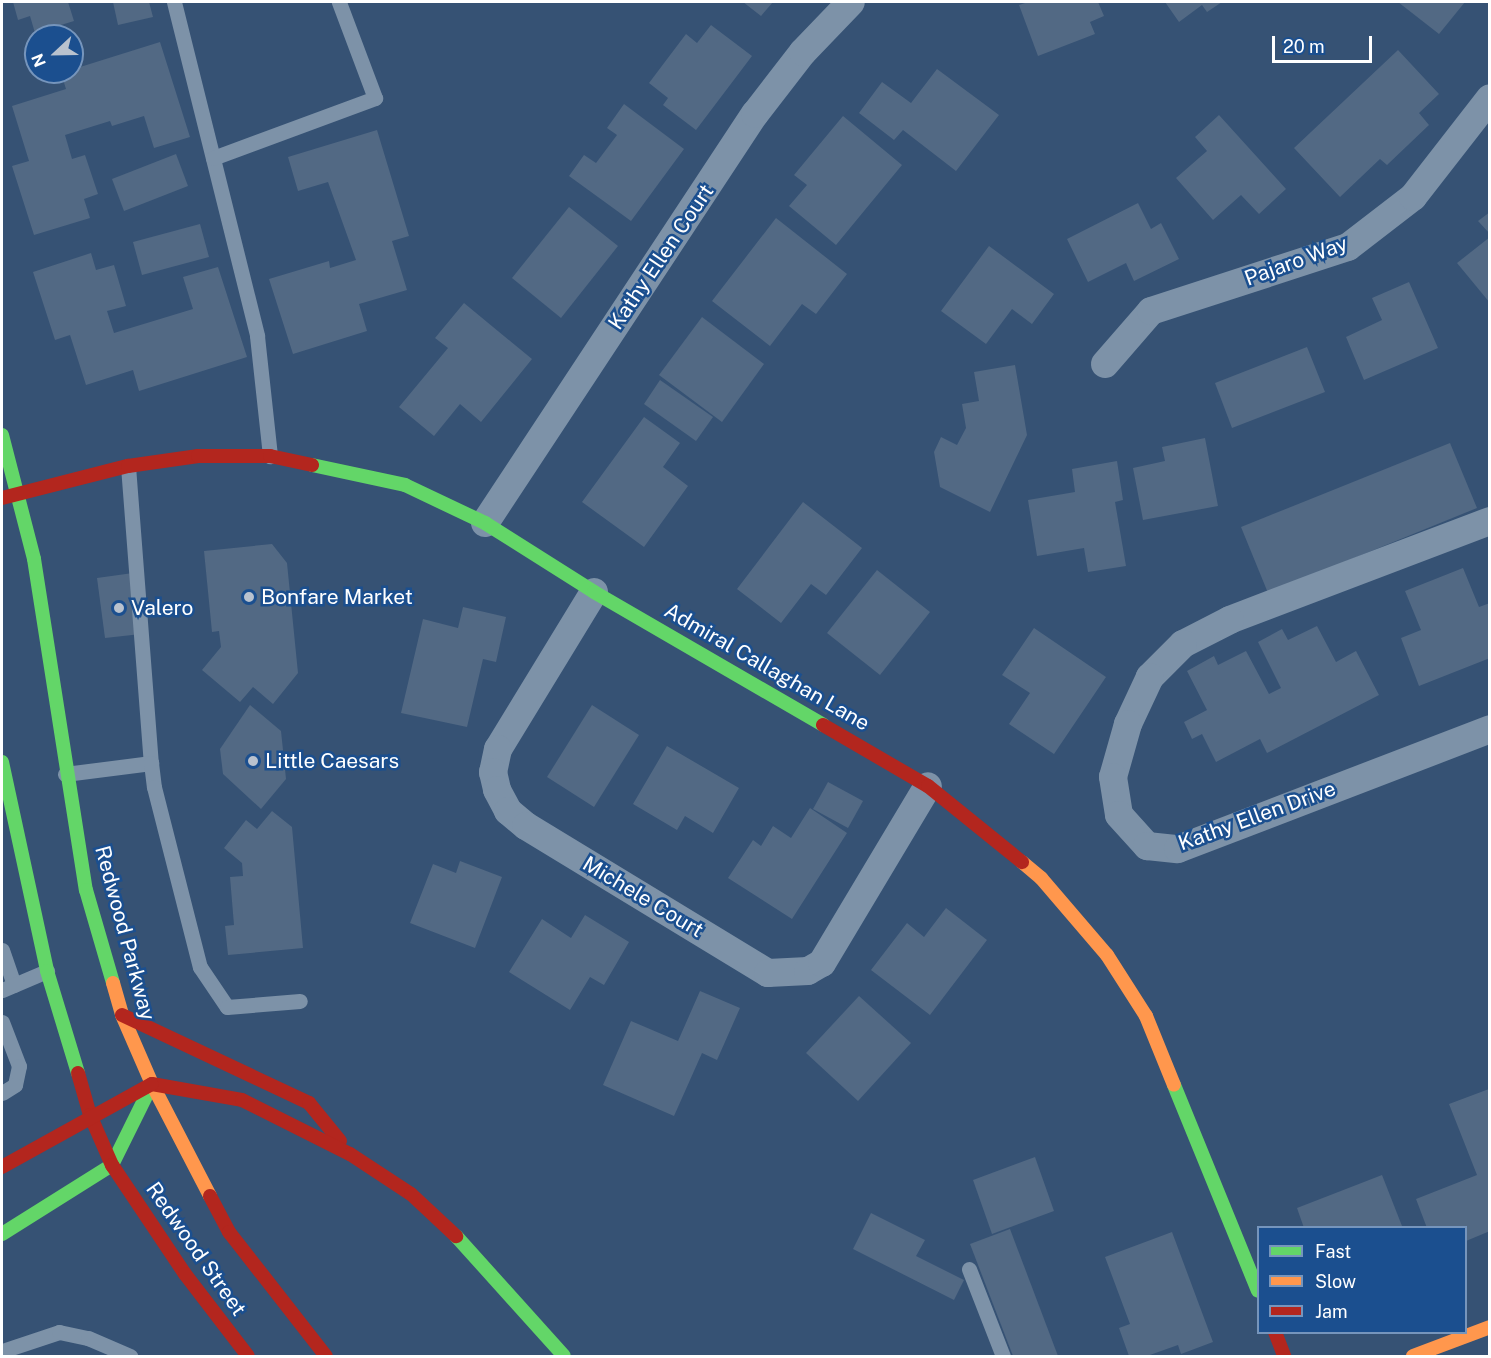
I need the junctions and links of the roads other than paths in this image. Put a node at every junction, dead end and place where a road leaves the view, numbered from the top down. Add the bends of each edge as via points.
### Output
1 (174, 2) edge
2 (339, 2) edge
3 (851, 2) edge
4 (1490, 98) edge
5 (213, 158) junction
6 (1105, 364) dead end
7 (2, 435) edge
8 (270, 456) junction
9 (128, 466) junction
10 (18, 495) junction
11 (2, 498) edge
12 (1490, 521) edge
13 (484, 523) junction
14 (594, 592) junction
15 (1490, 729) edge
16 (2, 762) edge
17 (152, 762) junction
18 (65, 774) junction
19 (928, 786) junction
20 (2, 950) edge
21 (47, 971) junction
22 (8, 987) edge
23 (300, 1001) dead end
24 (122, 1015) junction
25 (2, 1022) edge
26 (152, 1084) junction
27 (2, 1093) edge
28 (90, 1115) junction
29 (350, 1154) junction
30 (112, 1165) junction
31 (2, 1167) edge
32 (2, 1234) edge
33 (969, 1269) dead end
34 (1257, 1289) edge
35 (1490, 1327) edge
36 (1276, 1334) edge
37 (2, 1352) edge
38 (130, 1356) edge
39 (248, 1356) edge
40 (326, 1356) edge
41 (564, 1356) edge
42 (1003, 1356) edge
43 (1284, 1356) edge
44 (1413, 1356) edge

1 - 5 lane
2 - 5 lane via 375,98
3 - 13 street, Kathy Ellen Court via 803,52 755,114
4 - 6 street, Pajaro Way via 1413,197 1348,247 1151,311
5 - 8 lane via 257,336
7 - 10 main road, Redwood Parkway
8 - 9 main road, Admiral Callaghan Lane via 198,456
8 - 13 main road, Admiral Callaghan Lane via 405,485
9 - 10 main road, Admiral Callaghan Lane
9 - 17 lane
10 - 11 main road, Admiral Callaghan Lane
10 - 18 main road, Redwood Parkway via 44,613
12 - 15 street, Kathy Ellen Drive via 1230,620 1183,644 1150,677 1128,724 1113,777 1119,815 1147,846 1178,849
13 - 14 main road, Admiral Callaghan Lane
14 - 19 main road, Admiral Callaghan Lane
14 - 19 street, Michele Court via 498,749 494,772 497,790 508,811 526,826 768,972 808,971 822,963
16 - 21 main road
17 - 18 lane
17 - 23 lane via 154,787 200,967 227,1007
18 - 24 main road, Redwood Parkway via 86,890
19 - 34 main road, Admiral Callaghan Lane via 1041,878 1107,955 1146,1016
20 - 22 lane
21 - 22 lane
21 - 28 main road
24 - 26 main road, Redwood Parkway
24 - 29 main road via 309,1103
25 - 27 lane via 19,1066 15,1085
26 - 28 main road
26 - 29 main road via 242,1100
26 - 30 main road
26 - 40 main road, Redwood Parkway via 229,1232
28 - 30 main road
28 - 31 main road
29 - 41 main road via 411,1194 446,1224
30 - 32 main road
30 - 39 main road, Redwood Street via 185,1274
33 - 42 lane
35 - 44 main road
36 - 43 main road
37 - 38 lane via 59,1332 87,1338

